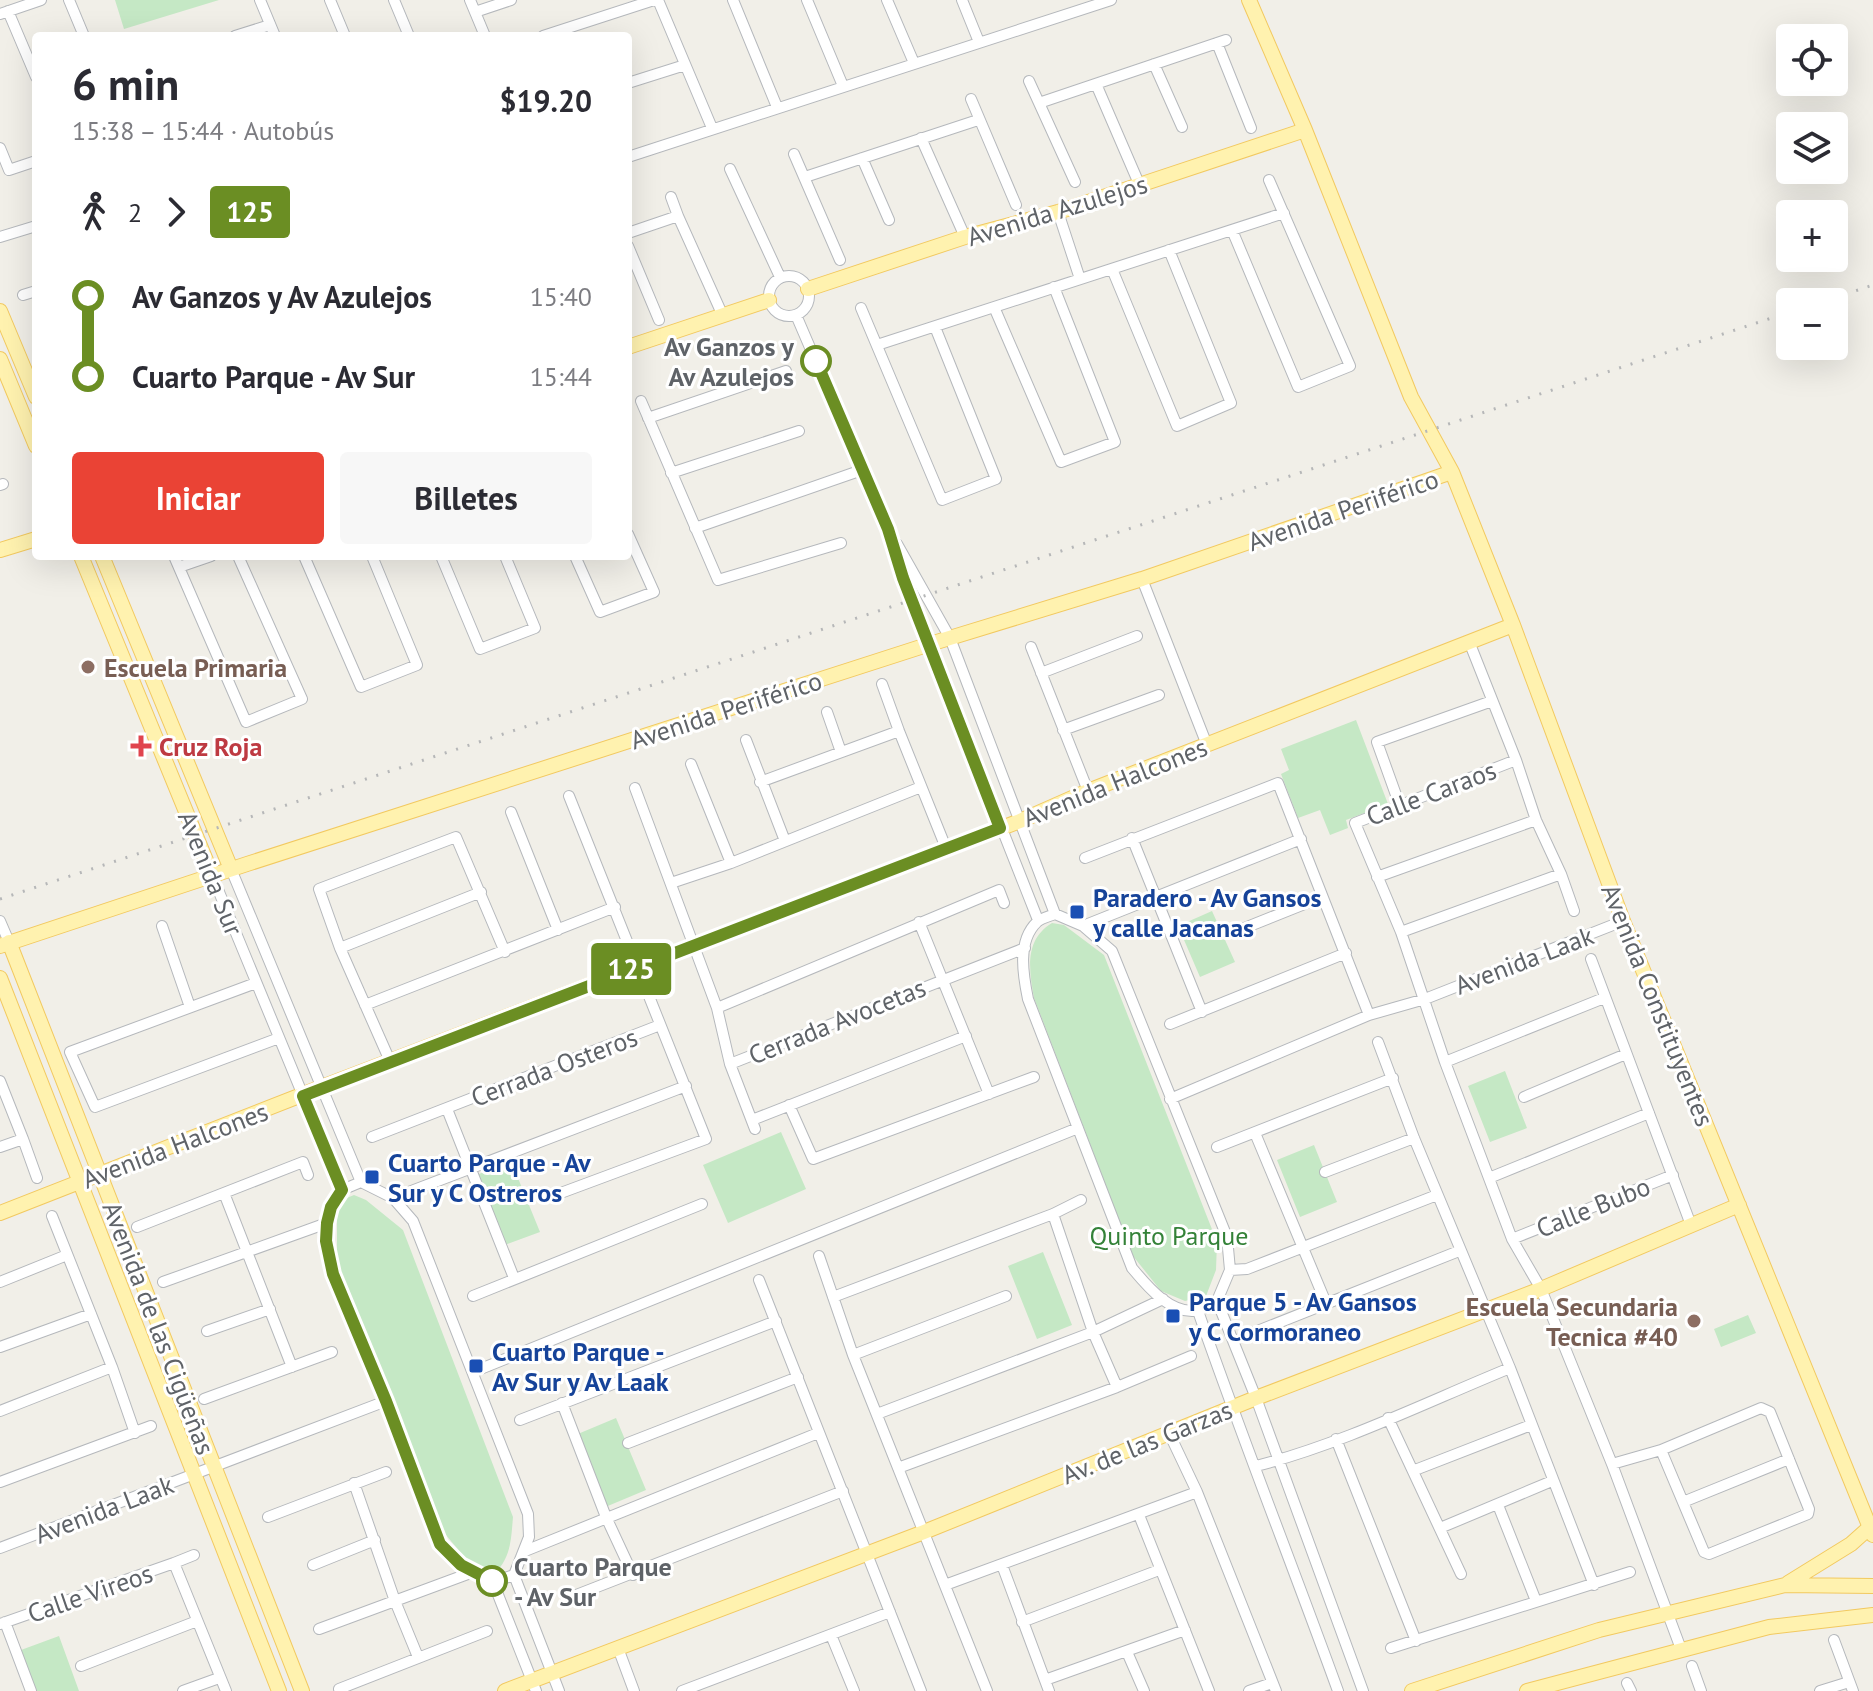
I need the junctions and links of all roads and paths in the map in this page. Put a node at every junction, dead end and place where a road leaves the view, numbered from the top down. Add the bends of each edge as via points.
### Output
1 (41, 0) edge
2 (69, 0) edge
3 (260, 0) edge
4 (330, 0) edge
5 (394, 0) edge
6 (470, 0) edge
7 (511, 0) edge
8 (656, 0) edge
9 (733, 0) edge
10 (807, 0) edge
11 (887, 0) edge
12 (962, 0) edge
13 (1111, 0) edge
14 (1249, 0) edge
15 (4, 12) edge
16 (475, 12) junction
17 (270, 25) junction
18 (82, 32) edge
19 (248, 32) edge
20 (273, 32) edge
21 (343, 32) edge
22 (407, 32) edge
23 (483, 32) edge
24 (556, 32) edge
25 (979, 42) junction
26 (914, 63) junction
27 (1154, 64) junction
28 (685, 65) junction
29 (32, 69) edge
30 (1029, 81) dead end
31 (632, 82) edge
32 (1096, 84) junction
33 (843, 86) junction
34 (971, 99) dead end
35 (1039, 103) junction
36 (777, 107) junction
37 (978, 120) junction
38 (1182, 127) dead end
39 (712, 128) junction
40 (1251, 128) dead end
41 (1305, 130) junction
42 (921, 138) junction
43 (0, 148) edge
44 (794, 154) dead end
45 (632, 156) edge
46 (862, 158) junction
47 (32, 162) edge
48 (730, 169) dead end
49 (4, 172) edge
50 (805, 177) junction
51 (1269, 180) dead end
52 (1075, 182) dead end
53 (1140, 186) junction
54 (671, 197) dead end
55 (1016, 205) dead end
56 (1284, 213) junction
57 (678, 216) junction
58 (1060, 219) junction
59 (889, 220) dead end
60 (32, 227) edge
61 (1232, 230) junction
62 (632, 232) edge
63 (0, 237) edge
64 (965, 237) junction
65 (1169, 250) junction
66 (632, 256) edge
67 (840, 260) dead end
68 (1112, 269) junction
69 (780, 277) junction
70 (1080, 279) junction
71 (1054, 287) junction
72 (808, 289) junction
73 (32, 292) edge
74 (23, 295) dead end
75 (769, 300) junction
76 (994, 307) junction
77 (861, 308) dead end
78 (0, 311) edge
79 (796, 315) junction
80 (723, 316) junction
81 (659, 320) dead end
82 (935, 327) junction
83 (877, 345) junction
84 (632, 346) edge
85 (0, 359) edge
86 (786, 371) dead end
87 (32, 387) edge
88 (641, 401) dead end
89 (648, 418) junction
90 (799, 431) dead end
91 (32, 436) edge
92 (862, 470) junction
93 (1452, 472) junction
94 (671, 473) junction
95 (695, 528) junction
96 (888, 529) junction
97 (32, 540) edge
98 (632, 543) edge
99 (841, 543) dead end
100 (0, 550) edge
101 (83, 560) edge
102 (104, 560) edge
103 (176, 560) edge
104 (199, 560) edge
105 (240, 560) edge
106 (306, 560) edge
107 (374, 560) edge
108 (443, 560) edge
109 (507, 560) edge
110 (577, 560) edge
111 (179, 567) junction
112 (915, 573) junction
113 (903, 578) junction
114 (1142, 579) junction
115 (931, 605) junction
116 (917, 609) junction
117 (1513, 625) junction
118 (1137, 636) dead end
119 (950, 638) junction
120 (930, 644) junction
121 (1031, 647) dead end
122 (1472, 649) junction
123 (1041, 673) junction
124 (882, 684) dead end
125 (1159, 695) dead end
126 (1492, 701) junction
127 (827, 712) dead end
128 (1063, 730) junction
129 (899, 731) junction
130 (746, 740) dead end
131 (1207, 745) junction
132 (841, 752) junction
133 (184, 754) junction
134 (1516, 760) junction
135 (165, 761) junction
136 (691, 764) dead end
137 (760, 782) junction
138 (921, 787) junction
139 (635, 788) dead end
140 (1088, 791) junction
141 (569, 796) dead end
142 (1400, 806) junction
143 (511, 812) dead end
144 (1536, 820) junction
145 (1020, 821) junction
146 (1000, 828) junction
147 (1132, 838) junction
148 (1301, 839) junction
149 (785, 841) junction
150 (946, 848) junction
151 (1085, 858) dead end
152 (731, 863) junction
153 (231, 869) junction
154 (1561, 874) junction
155 (212, 875) junction
156 (1377, 877) junction
157 (671, 883) junction
158 (481, 892) junction
159 (1156, 897) junction
160 (1322, 897) junction
161 (1004, 903) dead end
162 (615, 907) junction
163 (1574, 911) dead end
164 (1055, 914) junction
165 (1038, 920) junction
166 (0, 921) edge
167 (1623, 921) junction
168 (919, 922) junction
169 (162, 926) dead end
170 (1083, 926) junction
171 (558, 930) junction
172 (1401, 932) junction
173 (1232, 933) dead end
174 (5, 944) edge
175 (693, 945) junction
176 (340, 948) junction
177 (1025, 948) junction
178 (505, 952) junction
179 (1346, 953) junction
180 (1591, 959) dead end
181 (639, 968) junction
182 (0, 978) edge
183 (943, 979) junction
184 (256, 983) junction
185 (1604, 998) junction
186 (1425, 999) junction
187 (365, 1005) junction
188 (190, 1007) junction
189 (717, 1008) junction
190 (1202, 1012) junction
191 (1369, 1015) junction
192 (1170, 1024) dead end
193 (660, 1025) junction
194 (966, 1036) junction
195 (279, 1038) junction
196 (1378, 1042) dead end
197 (1626, 1054) junction
198 (388, 1056) junction
199 (1445, 1062) junction
200 (730, 1064) junction
201 (1034, 1077) dead end
202 (1393, 1078) junction
203 (0, 1081) edge
204 (686, 1086) junction
205 (322, 1087) junction
206 (989, 1094) junction
207 (303, 1096) junction
208 (1524, 1097) dead end
209 (1170, 1099) junction
210 (789, 1105) junction
211 (447, 1109) junction
212 (1649, 1113) junction
213 (1078, 1128) junction
214 (1255, 1133) junction
215 (372, 1137) dead end
216 (1414, 1138) junction
217 (23, 1139) junction
218 (0, 1147) edge
219 (1217, 1147) dead end
220 (470, 1168) junction
221 (1325, 1172) dead end
222 (99, 1173) junction
223 (308, 1175) dead end
224 (1673, 1175) junction
225 (37, 1178) dead end
226 (1489, 1178) junction
227 (78, 1182) junction
228 (361, 1182) junction
229 (342, 1190) junction
230 (224, 1193) junction
231 (1437, 1195) junction
232 (550, 1197) dead end
233 (393, 1198) junction
234 (1081, 1200) dead end
235 (702, 1204) dead end
236 (1739, 1205) junction
237 (0, 1213) edge
238 (1053, 1214) junction
239 (52, 1216) dead end
240 (327, 1223) junction
241 (1691, 1225) junction
242 (137, 1227) dead end
243 (1512, 1239) junction
244 (1301, 1248) junction
245 (1459, 1251) junction
246 (247, 1252) junction
247 (67, 1255) junction
248 (819, 1256) dead end
249 (1230, 1270) junction
250 (514, 1278) junction
251 (759, 1280) dead end
252 (0, 1282) edge
253 (163, 1282) dead end
254 (473, 1296) dead end
255 (1006, 1296) dead end
256 (1544, 1296) junction
257 (833, 1297) junction
258 (1163, 1299) junction
259 (1217, 1301) junction
260 (1326, 1303) junction
261 (270, 1309) junction
262 (1198, 1311) junction
263 (91, 1314) junction
264 (1488, 1317) junction
265 (776, 1321) junction
266 (207, 1331) dead end
267 (1093, 1332) junction
268 (1255, 1332) dead end
269 (0, 1347) edge
270 (332, 1352) dead end
271 (853, 1355) junction
272 (1191, 1356) dead end
273 (112, 1367) junction
274 (292, 1367) junction
275 (1510, 1368) junction
276 (473, 1372) junction
277 (798, 1377) junction
278 (1117, 1387) junction
279 (1256, 1398) junction
280 (204, 1399) dead end
281 (386, 1401) junction
282 (562, 1403) junction
283 (1232, 1408) junction
284 (0, 1411) edge
285 (877, 1414) junction
286 (1388, 1418) junction
287 (520, 1420) dead end
288 (1531, 1425) junction
289 (151, 1426) dead end
290 (135, 1433) junction
291 (818, 1433) junction
292 (1172, 1439) junction
293 (1336, 1439) junction
294 (628, 1443) dead end
295 (1661, 1450) junction
296 (1789, 1459) junction
297 (1277, 1460) junction
298 (1612, 1464) junction
299 (1256, 1466) junction
300 (213, 1467) junction
301 (898, 1468) junction
302 (1415, 1470) junction
303 (386, 1472) dead end
304 (192, 1475) junction
305 (1552, 1481) junction
306 (0, 1482) edge
307 (354, 1483) junction
308 (843, 1491) junction
309 (1197, 1492) junction
310 (1683, 1502) junction
311 (1498, 1505) junction
312 (1139, 1515) junction
313 (268, 1517) dead end
314 (606, 1517) junction
315 (1440, 1528) junction
316 (1871, 1531) edge
317 (926, 1537) junction
318 (375, 1540) junction
319 (0, 1548) edge
320 (863, 1548) junction
321 (525, 1551) junction
322 (194, 1555) dead end
323 (174, 1563) junction
324 (313, 1565) dead end
325 (1002, 1565) junction
326 (1159, 1570) junction
327 (1630, 1572) dead end
328 (467, 1574) junction
329 (1461, 1574) dead end
330 (514, 1575) junction
331 (633, 1575) junction
332 (493, 1582) junction
333 (945, 1585) junction
334 (1594, 1585) junction
335 (1785, 1585) junction
336 (1873, 1586) edge
337 (566, 1599) dead end
338 (395, 1601) junction
339 (1536, 1601) junction
340 (890, 1612) junction
341 (1669, 1615) junction
342 (1873, 1615) edge
343 (197, 1621) junction
344 (1022, 1622) junction
345 (3, 1623) edge
346 (319, 1629) dead end
347 (1185, 1630) junction
348 (487, 1631) dead end
349 (831, 1635) junction
350 (1834, 1640) dead end
351 (1416, 1641) junction
352 (1391, 1648) dead end
353 (1681, 1649) junction
354 (1127, 1652) junction
355 (620, 1655) junction
356 (418, 1657) junction
357 (81, 1666) dead end
358 (1692, 1666) dead end
359 (552, 1673) junction
360 (219, 1678) junction
361 (534, 1686) edge
362 (1047, 1686) edge
363 (1851, 1686) edge
364 (1274, 1687) edge
365 (339, 1689) dead end
366 (697, 1689) edge
367 (31, 1691) edge
368 (183, 1691) edge
369 (226, 1691) edge
370 (279, 1691) edge
371 (302, 1691) edge
372 (505, 1691) edge
373 (559, 1691) edge
374 (634, 1691) edge
375 (682, 1691) edge
376 (853, 1691) edge
377 (921, 1691) edge
378 (987, 1691) edge
379 (1144, 1691) edge
380 (1209, 1691) edge
381 (1249, 1691) edge
382 (1338, 1691) edge
383 (1363, 1691) edge
384 (1412, 1691) edge
385 (1527, 1691) edge
386 (1701, 1691) edge
387 (1820, 1691) edge

1 - 15 street
2 - 18 street
3 - 17 street
4 - 21 street
5 - 22 street
6 - 16 street
7 - 16 street
8 - 24 street
8 - 28 street
9 - 36 street
10 - 33 street
11 - 26 street
12 - 25 street
13 - 25 street
14 - 41 main road, Avenida Constituyentes
15 - 29 street
16 - 23 street
17 - 19 street
17 - 20 street
25 - 26 street
26 - 33 street
27 - 32 street
27 - 38 street
27 - 40 street via 1222,41
28 - 31 street
28 - 39 street
30 - 35 street
32 - 35 street
32 - 53 street
33 - 36 street
34 - 37 street
35 - 52 street
36 - 39 street
37 - 42 street
37 - 55 street
39 - 45 street
41 - 53 main road, Avenida Azulejos
41 - 93 main road, Avenida Constituyentes via 1411,397
42 - 46 street
42 - 64 street
43 - 49 street
44 - 50 street
46 - 50 street
46 - 59 street
47 - 49 street
48 - 69 street
50 - 67 street
51 - 56 street
53 - 58 main road, Avenida Azulejos
54 - 57 street
56 - 61 street
56 - 61 street via 1350,366 1298,387
57 - 62 street
57 - 80 street
58 - 64 main road, Avenida Azulejos
58 - 70 street
60 - 63 street
61 - 65 street
64 - 72 main road, Avenida Azulejos
65 - 68 street
65 - 68 street via 1231,403 1177,426
66 - 81 street
68 - 70 street
69 - 72 street via 800,278
69 - 75 street via 769,289
70 - 71 street
71 - 76 street
71 - 76 street via 1115,442 1061,462
72 - 79 street via 806,307
73 - 74 street
75 - 79 street via 779,314
75 - 80 main road
76 - 82 street
77 - 83 street
78 - 87 main road
79 - 92 street
80 - 84 main road
82 - 83 street
82 - 83 street via 996,479 942,500
85 - 91 main road
86 - 89 street
88 - 89 street
89 - 94 street
90 - 94 street
92 - 95 street
92 - 96 street
93 - 114 main road, Avenida Periférico
93 - 117 main road, Avenida Constituyentes
94 - 95 street
95 - 99 street via 718,580
96 - 112 street
96 - 113 street
97 - 100 main road
98 - 110 street via 654,592 600,612
101 - 135 main road, Avenida Sur
102 - 133 main road, Avenida Sur
103 - 111 street
104 - 111 street
105 - 111 street via 302,699 246,722
106 - 107 street via 361,687 417,665
108 - 109 street via 480,649 535,628
112 - 113 street
112 - 115 street
113 - 116 street
114 - 119 main road, Avenida Periférico
114 - 131 street
115 - 116 street
115 - 119 street
116 - 120 street
117 - 122 main road, Avenida Halcones
117 - 167 main road, Avenida Constituyentes
118 - 123 street
119 - 120 main road, Avenida Periférico
119 - 145 street
120 - 146 street
120 - 153 main road, Avenida Periférico
121 - 123 street
122 - 126 street, Calle Caraos
122 - 131 main road, Avenida Halcones
123 - 128 street
124 - 129 street
125 - 128 street
126 - 134 street, Calle Caraos
126 - 142 street via 1377,742
127 - 132 street
128 - 140 street
129 - 132 street
129 - 138 street
130 - 137 street
131 - 140 main road, Avenida Halcones
132 - 137 street
133 - 135 main road
133 - 153 main road, Avenida Sur
134 - 142 street, Calle Caraos
134 - 144 street, Calle Caraos
135 - 155 main road, Avenida Sur
136 - 152 street
137 - 149 street
138 - 149 street
138 - 150 street
139 - 157 street, Cerrada Avocetas
140 - 145 main road, Avenida Halcones
141 - 162 street, Cerrada Osteros
142 - 156 street, Calle Caraos via 1355,823
143 - 171 street
144 - 154 street, Calle Caraos
144 - 156 street
145 - 146 main road, Avenida Halcones
145 - 164 street
146 - 150 main road, Avenida Halcones
146 - 165 street
147 - 148 street via 1278,783
147 - 151 street
147 - 159 street
148 - 159 street
148 - 160 street
149 - 152 street
150 - 175 main road, Avenida Halcones
152 - 157 street
153 - 155 main road, Avenida Periférico
153 - 205 street, Avenida Sur
154 - 163 street, Calle Caraos
154 - 172 street
155 - 174 main road, Avenida Periférico
155 - 184 street, Avenida Sur
156 - 172 street, Calle Caraos
157 - 175 street, Cerrada Avocetas
158 - 176 street
158 - 176 street via 456,837 319,889
158 - 178 street
159 - 170 street
159 - 190 street
160 - 173 street
160 - 179 street
161 - 168 street via 999,890
162 - 171 street
162 - 181 street, Cerrada Osteros
164 - 165 street
164 - 170 street
165 - 177 street
166 - 174 street, Avenida de las Cigüeñas
167 - 186 street, Avenida Laak
167 - 236 main road, Avenida Constituyentes
168 - 183 street, Cerrada Avocetas
168 - 189 street
169 - 188 street
170 - 209 street via 1112,951
171 - 178 street
172 - 186 street, Calle Caraos
174 - 222 main road, Avenida de las Cigüeñas
175 - 181 main road, Avenida Halcones
175 - 189 street, Cerrada Avocetas
176 - 187 street
177 - 183 street, Cerrada Avocetas
177 - 213 street via 1028,999
178 - 187 street
179 - 190 street
179 - 191 street
180 - 185 street, Calle Bubo
181 - 193 street, Cerrada Osteros
181 - 198 main road, Avenida Halcones
182 - 227 main road, Avenida de las Cigüeñas
183 - 194 street, Cerrada Avocetas
183 - 200 street, Cerrada Avocetas
184 - 188 street
184 - 195 street, Avenida Sur
185 - 197 street, Calle Bubo
185 - 199 street
186 - 191 street, Avenida Laak
186 - 199 street, Calle Bubo
187 - 198 street
188 - 195 street via 70,1052 95,1107
189 - 200 street, Cerrada Avocetas
190 - 192 street
191 - 209 street, Avenida Laak
193 - 204 street, Cerrada Osteros
193 - 211 street, Cerrada Osteros
194 - 206 street, Cerrada Avocetas
194 - 210 street, Cerrada Avocetas
195 - 207 street, Avenida Sur
196 - 202 street
197 - 208 street
197 - 212 street, Calle Bubo
198 - 205 main road, Avenida Halcones
199 - 226 street, Calle Bubo
200 - 210 street, Cerrada Avocetas via 754,1124
201 - 206 street
202 - 214 street
202 - 216 street
203 - 217 street
204 - 220 street
204 - 232 street, Cerrada Osteros via 706,1139
205 - 207 main road, Avenida Halcones
205 - 228 street, Avenida Sur
206 - 210 street via 813,1159
207 - 222 main road, Avenida Halcones
207 - 229 street, Avenida Sur
209 - 249 street via 1227,1237
211 - 215 street, Cerrada Osteros
211 - 220 street, Cerrada Osteros
212 - 224 street, Calle Bubo
212 - 226 street
213 - 258 street via 1132,1268
213 - 276 street
214 - 219 street
214 - 244 street
216 - 221 street
216 - 231 street
217 - 218 street
217 - 225 street
220 - 233 street
220 - 250 street, Cerrada Osteros
222 - 227 main road, Avenida Halcones
222 - 300 main road, Avenida de las Cigüeñas
223 - 230 street via 303,1162
224 - 241 street, Calle Bubo
224 - 243 street, Calle Bubo
226 - 243 street, Calle Bubo
227 - 237 main road, Avenida Halcones
227 - 304 main road, Avenida de las Cigüeñas
228 - 229 street
228 - 233 street
229 - 240 street
230 - 242 street
230 - 246 street
231 - 244 street
231 - 245 street
233 - 276 street via 413,1221
234 - 238 street
235 - 250 street
236 - 241 main road, Av. de las Garzas
236 - 316 main road, Avenida Constituyentes
238 - 257 street
238 - 267 street
239 - 247 street
240 - 246 street
240 - 281 street via 333,1274
241 - 256 main road, Av. de las Garzas
243 - 256 street, Calle Bubo
244 - 249 street via 1247,1269
244 - 260 street
245 - 260 street
245 - 264 street
246 - 253 street
246 - 261 street
247 - 252 street
247 - 263 street
248 - 257 street
249 - 259 street
250 - 254 street
251 - 265 street
255 - 271 street
256 - 264 main road, Av. de las Garzas
256 - 298 street, Calle Bubo
257 - 271 street
258 - 262 street
258 - 267 street
259 - 262 street
259 - 279 street
260 - 268 street
261 - 266 street
261 - 274 street
262 - 283 street
263 - 269 street
263 - 273 street
264 - 275 street
264 - 279 main road, Av. de las Garzas
265 - 277 street
265 - 282 street
267 - 278 street
267 - 285 street
270 - 274 street
271 - 285 street
272 - 278 street
273 - 284 street
273 - 290 street
274 - 280 street
275 - 286 street
275 - 288 street
276 - 321 street via 528,1514
277 - 291 street
277 - 294 street
278 - 301 street
279 - 283 main road, Av. de las Garzas
279 - 297 street
281 - 300 street, Avenida Laak
281 - 328 street via 440,1544
282 - 287 street
282 - 314 street
283 - 292 main road, Av. de las Garzas
283 - 299 street
285 - 301 street
286 - 293 street
286 - 302 street
288 - 302 street
288 - 305 street
289 - 290 street
290 - 306 street
291 - 308 street
291 - 314 street
292 - 309 street
292 - 317 main road, Av. de las Garzas
293 - 297 street
293 - 351 street
295 - 296 street via 1761,1408 1770,1412
295 - 298 street
295 - 310 street
296 - 310 street
296 - 310 street via 1809,1509 1804,1518 1709,1554
297 - 299 street
297 - 383 street
298 - 341 street, Calle Bubo
299 - 382 street
300 - 304 street, Avenida Laak
300 - 371 main road, Avenida de las Cigüeñas
301 - 317 street
302 - 315 street
303 - 307 street
304 - 319 street, Avenida Laak
304 - 370 main road, Avenida de las Cigüeñas
305 - 311 street
305 - 334 street
307 - 313 street
307 - 318 street
308 - 320 street
308 - 331 street
309 - 312 street
309 - 364 street
311 - 315 street
311 - 339 street
312 - 325 street
312 - 326 street
314 - 321 street
314 - 331 street
315 - 329 street
316 - 335 main road
317 - 320 main road, Av. de las Garzas
317 - 333 street
318 - 324 street
318 - 338 street
320 - 340 street
320 - 355 main road, Av. de las Garzas
321 - 330 street
322 - 323 street
323 - 343 street, Calle Vireos
323 - 345 street, Calle Vireos
325 - 333 street
325 - 344 street
326 - 344 street
326 - 347 street
327 - 334 street
328 - 332 street
328 - 338 street
330 - 332 street
330 - 359 street
331 - 337 street
332 - 361 street
333 - 378 street
334 - 339 street
335 - 336 main road
335 - 341 main road
338 - 346 street
338 - 356 street
339 - 351 street
340 - 349 street
340 - 377 street
341 - 353 street, Calle Bubo
341 - 384 main road via 1599,1630
342 - 353 main road via 1769,1627
343 - 357 street
343 - 360 street, Calle Vireos
344 - 362 street
345 - 367 street, Calle Vireos
347 - 354 street
347 - 380 street
348 - 356 street
349 - 366 street
349 - 376 street
350 - 363 street
351 - 352 street
353 - 385 main road
354 - 362 street
354 - 379 street
355 - 359 main road, Av. de las Garzas
355 - 374 street
356 - 365 street
358 - 386 street
359 - 361 main road, Av. de las Garzas
359 - 373 street
360 - 368 street
360 - 369 street, Calle Vireos
361 - 372 main road
363 - 387 street
364 - 381 street
366 - 375 street

